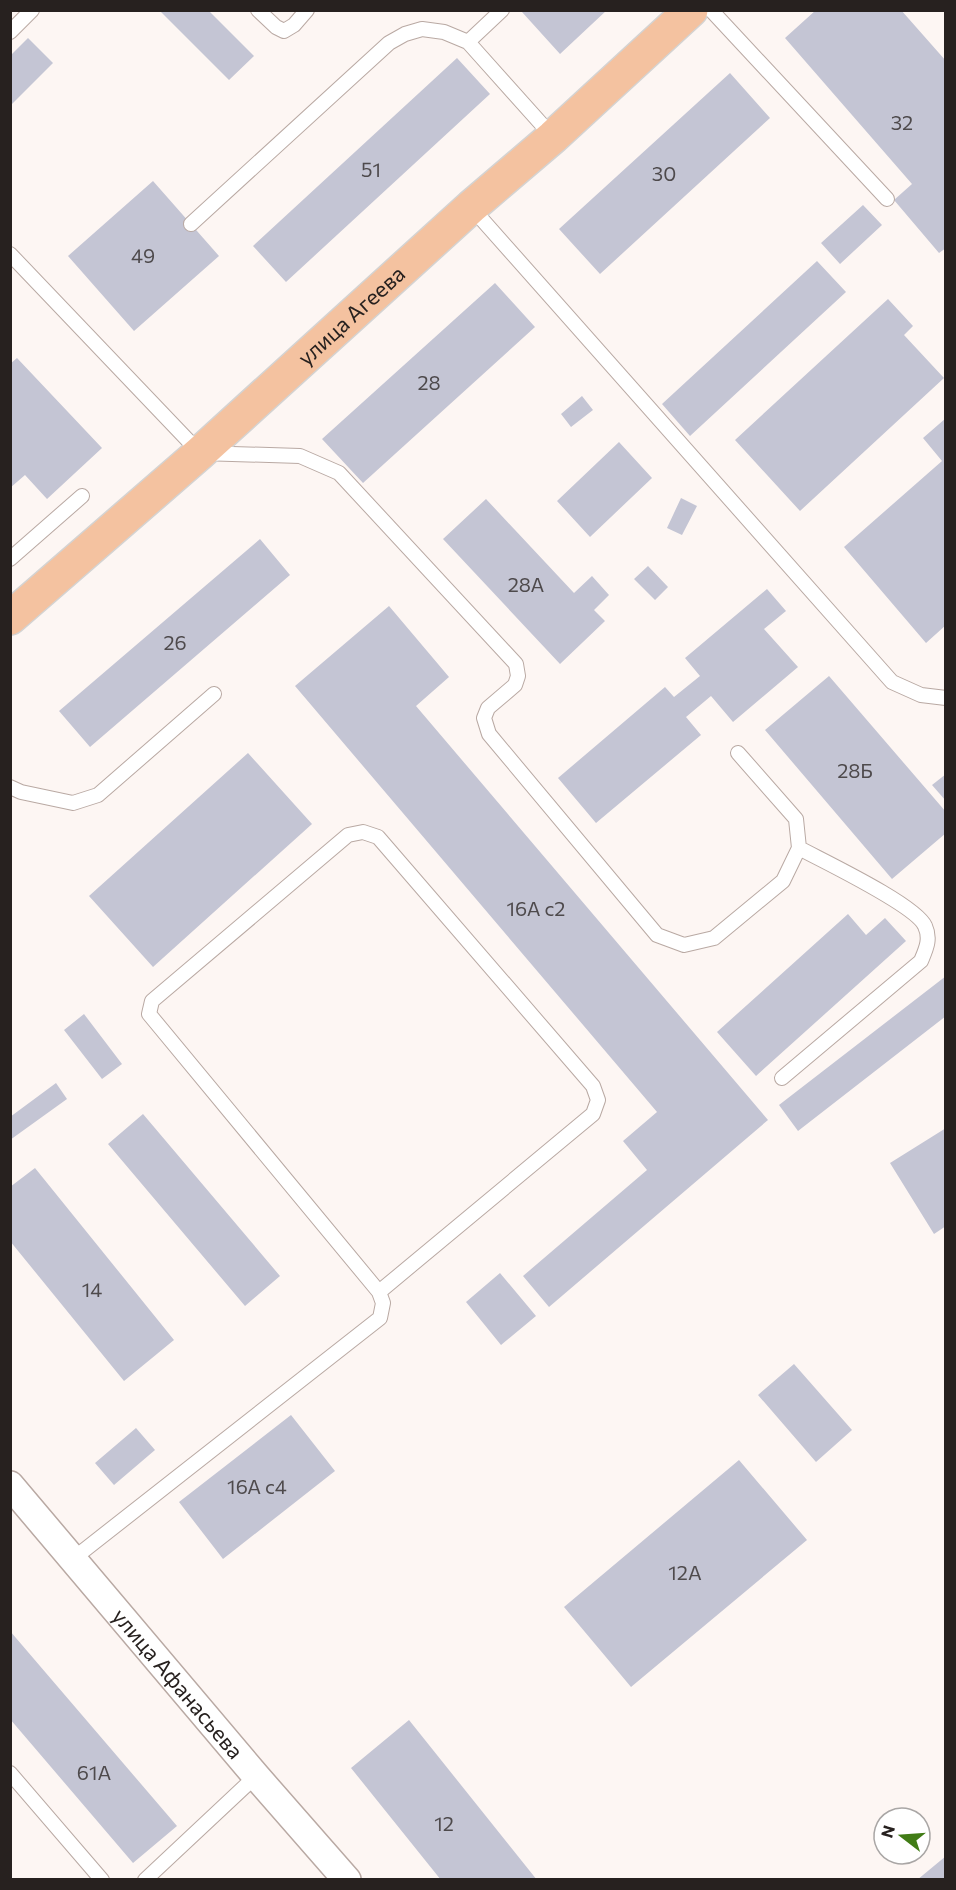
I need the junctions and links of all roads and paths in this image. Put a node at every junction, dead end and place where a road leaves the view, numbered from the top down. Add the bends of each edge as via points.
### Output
1 (32, 10) edge
2 (258, 10) edge
3 (307, 10) edge
4 (502, 10) edge
5 (691, 10) edge
6 (711, 10) edge
7 (10, 32) edge
8 (468, 42) junction
9 (553, 137) junction
10 (887, 199) dead end
11 (471, 207) junction
12 (191, 224) dead end
13 (10, 254) edge
14 (200, 453) junction
15 (82, 496) dead end
16 (10, 559) edge
17 (10, 618) edge
18 (214, 693) dead end
19 (945, 698) edge
20 (738, 753) dead end
21 (10, 786) edge
22 (799, 848) junction
23 (782, 1078) dead end
24 (379, 1292) junction
25 (10, 1485) edge
26 (73, 1559) junction
27 (10, 1773) edge
28 (256, 1776) junction
29 (102, 1880) edge
30 (145, 1880) edge
31 (347, 1880) edge

1 - 7 lane
2 - 3 lane via 284,31
4 - 8 lane
5 - 9 highway, улица Агеева
6 - 10 lane
8 - 9 lane
8 - 12 lane via 444,32 422,29 389,43
9 - 11 highway, улица Агеева
11 - 14 highway, улица Агеева
11 - 19 lane via 892,682 921,695
13 - 14 lane
14 - 17 highway, улица Агеева
14 - 22 lane via 300,456 339,473 516,664 515,685 488,708 484,718 489,734 657,935 684,945 714,938 783,882
15 - 16 lane
18 - 21 lane via 98,795 73,804
20 - 22 lane via 796,819
22 - 23 lane via 906,906 925,925 928,945 921,961
24 - 24 lane via 149,1014 152,1001 348,835 363,832 378,837 593,1086 598,1100 593,1114
24 - 26 lane via 383,1303 380,1318
25 - 26 street, улица Афанасьева
26 - 28 street, улица Афанасьева
27 - 29 lane
28 - 30 lane
28 - 31 street, улица Афанасьева

